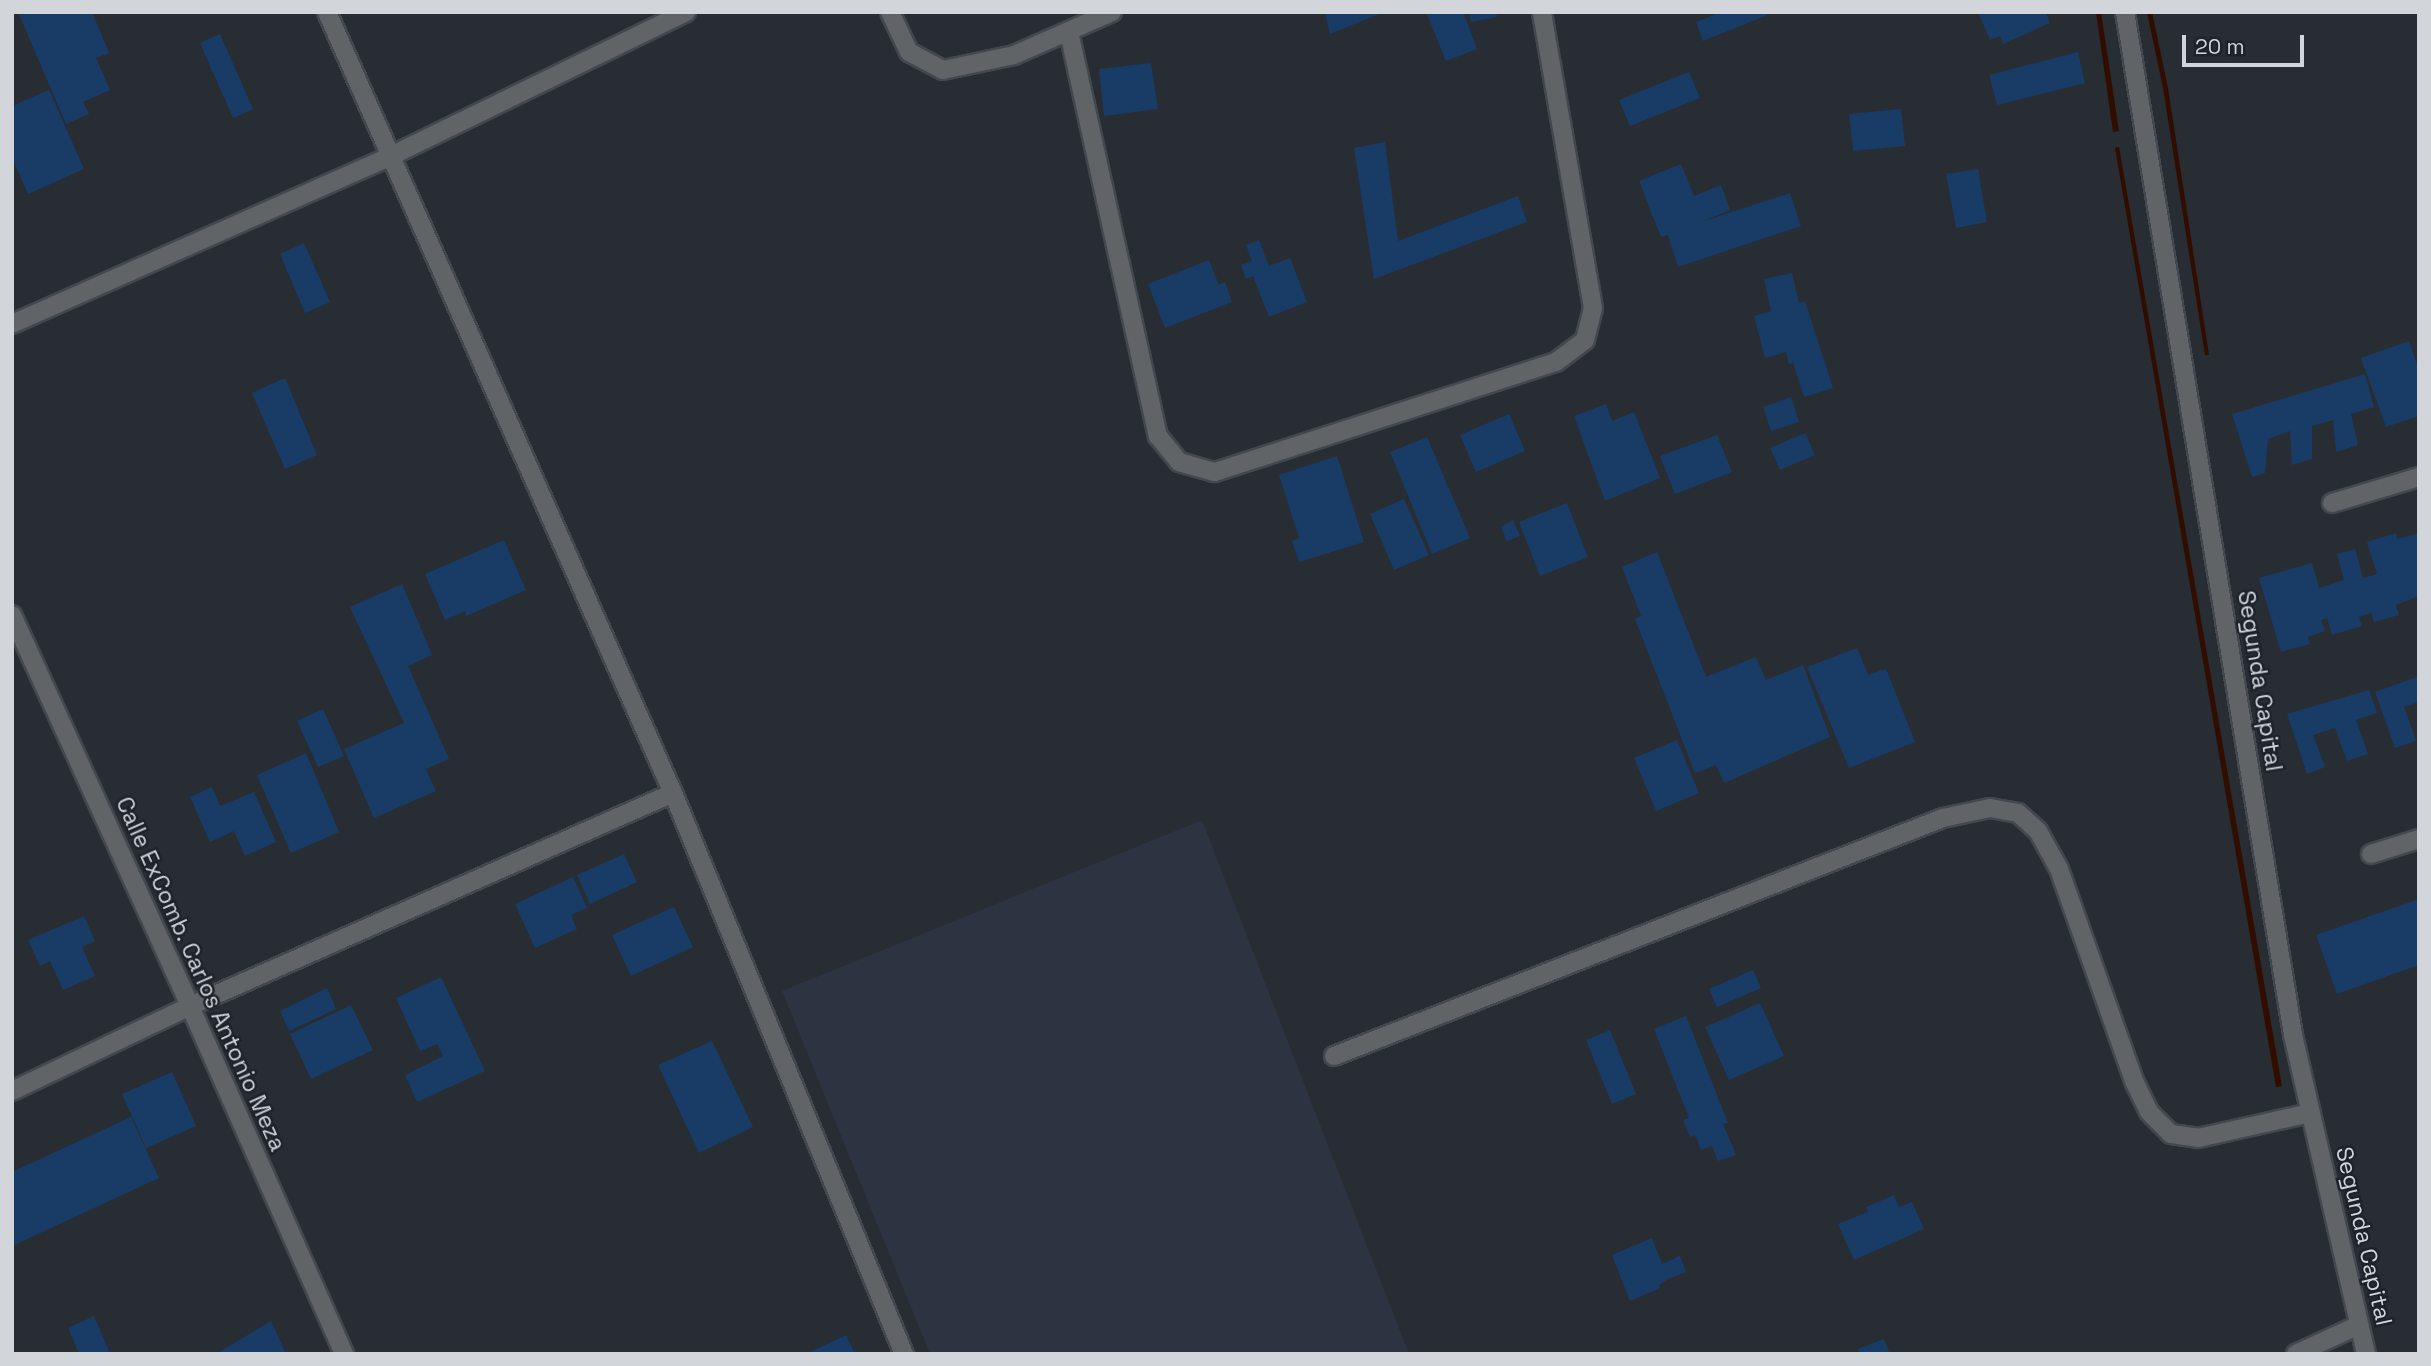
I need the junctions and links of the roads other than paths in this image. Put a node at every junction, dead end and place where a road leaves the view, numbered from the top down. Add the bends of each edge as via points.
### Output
1 (327, 12) edge
2 (686, 12) edge
3 (890, 12) edge
4 (1112, 12) edge
5 (1542, 12) edge
6 (2125, 12) edge
7 (1069, 32) junction
8 (393, 155) junction
9 (12, 324) edge
10 (2419, 477) edge
11 (2332, 503) dead end
12 (12, 615) edge
13 (673, 793) junction
14 (2419, 839) edge
15 (2371, 854) dead end
16 (190, 1006) junction
17 (1334, 1056) dead end
18 (12, 1091) edge
19 (2310, 1113) junction
20 (2359, 1325) junction
21 (344, 1354) edge
22 (904, 1354) edge
23 (2296, 1354) edge
24 (2366, 1354) edge

1 - 8 street
2 - 8 street
3 - 7 street via 909,52 943,71 1014,55
4 - 7 street
5 - 7 street via 1593,308 1586,340 1556,362 1215,472 1179,462 1158,436
6 - 19 street, Segunda Capital via 2293,1035
8 - 9 street
8 - 13 street
10 - 11 street
12 - 16 street, Calle ExComb. Carlos Antonio Meza
13 - 16 street
13 - 22 street
14 - 15 street
16 - 18 street
16 - 21 street, Calle ExComb. Carlos Antonio Meza
17 - 19 street via 1943,818 1990,808 2018,813 2038,831 2059,869 2134,1081 2149,1112 2171,1133 2198,1138
19 - 20 street, Segunda Capital
20 - 23 street
20 - 24 street, Segunda Capital

